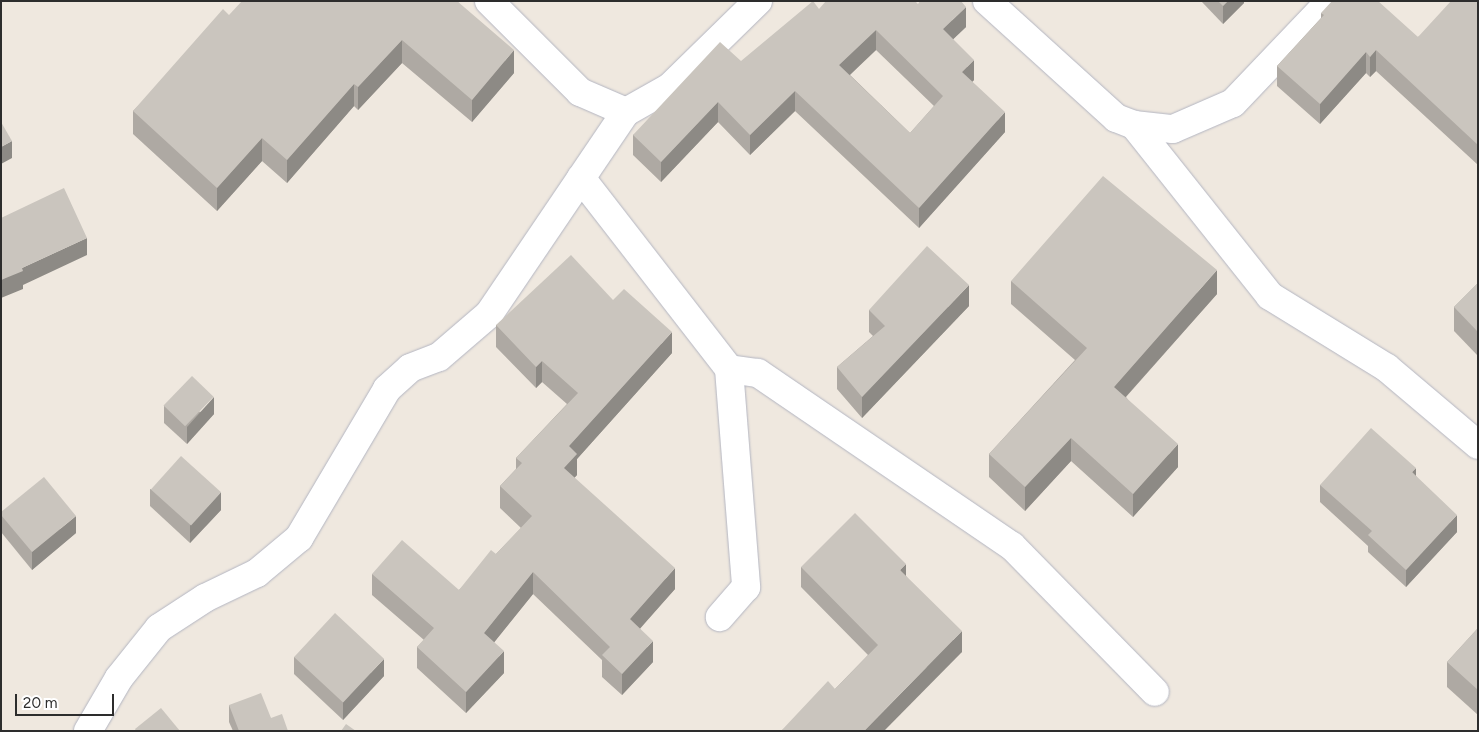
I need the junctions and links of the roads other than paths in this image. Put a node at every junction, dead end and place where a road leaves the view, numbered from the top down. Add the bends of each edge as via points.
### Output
1 (489, 1) edge
2 (758, 1) edge
3 (987, 1) edge
4 (1330, 1) edge
5 (626, 112) junction
6 (1134, 125) junction
7 (581, 178) junction
8 (729, 370) junction
9 (1478, 445) edge
10 (720, 617) dead end
11 (1155, 692) dead end
12 (88, 731) edge

1 - 5 street via 580,92
2 - 5 street via 670,87
3 - 6 street via 1116,118
4 - 6 street via 1232,102 1173,129
5 - 7 street
6 - 9 street via 1270,296 1386,368
7 - 8 street
7 - 12 street via 489,314 439,357 410,368 387,389 299,538 256,573 205,598 160,628 119,678
8 - 10 street via 746,587
8 - 11 street via 758,373 1012,546

